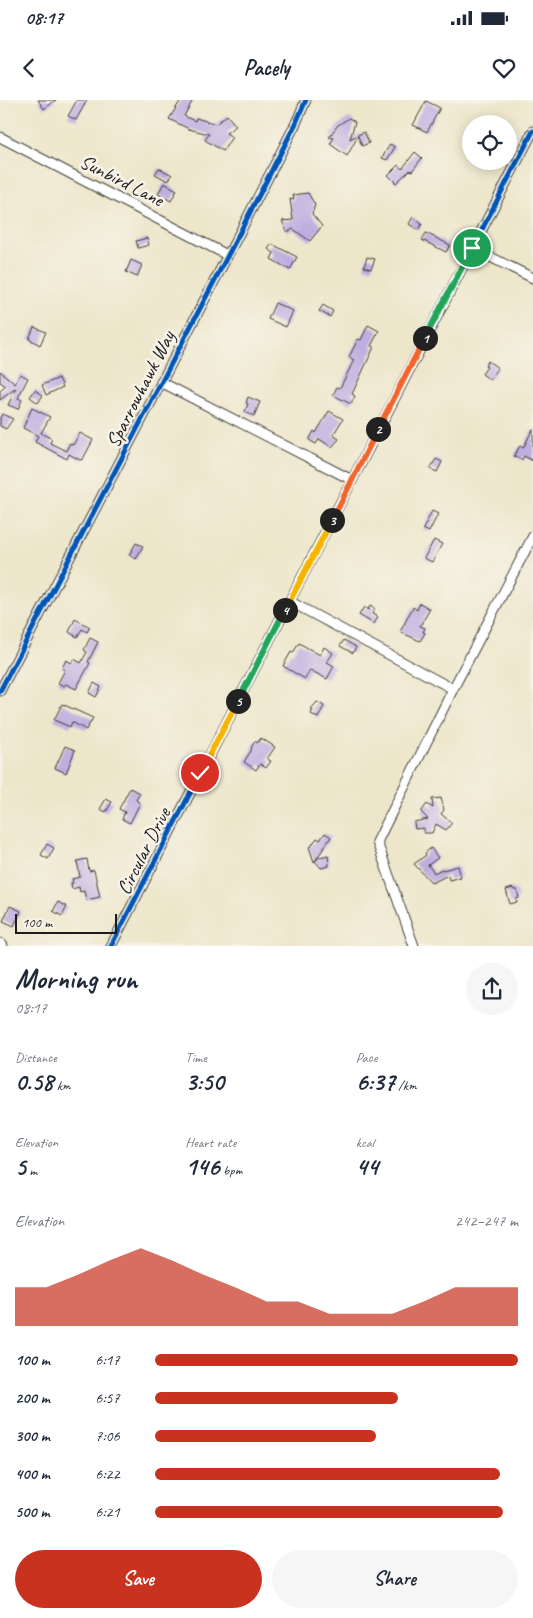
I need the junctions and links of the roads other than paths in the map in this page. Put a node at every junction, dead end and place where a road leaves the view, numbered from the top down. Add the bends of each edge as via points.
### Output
1 (306, 100) edge
2 (533, 131) edge
3 (0, 137) edge
4 (472, 248) junction
5 (227, 255) junction
6 (533, 278) edge
7 (161, 382) junction
8 (352, 480) junction
9 (533, 536) edge
10 (289, 601) junction
11 (453, 689) junction
12 (0, 690) edge
13 (0, 943) edge
14 (3, 946) edge
15 (111, 946) edge
16 (414, 946) edge

1 - 5 street, Sparrowhawk Way
2 - 4 street, Circular Drive
3 - 5 street, Sunbird Lane
4 - 6 street
4 - 8 street, Circular Drive
5 - 7 street, Sparrowhawk Way
7 - 8 street
7 - 12 street, Sparrowhawk Way
8 - 10 street, Circular Drive
9 - 11 street
10 - 11 street
10 - 15 street, Circular Drive
11 - 16 street via 377,842
13 - 14 street

